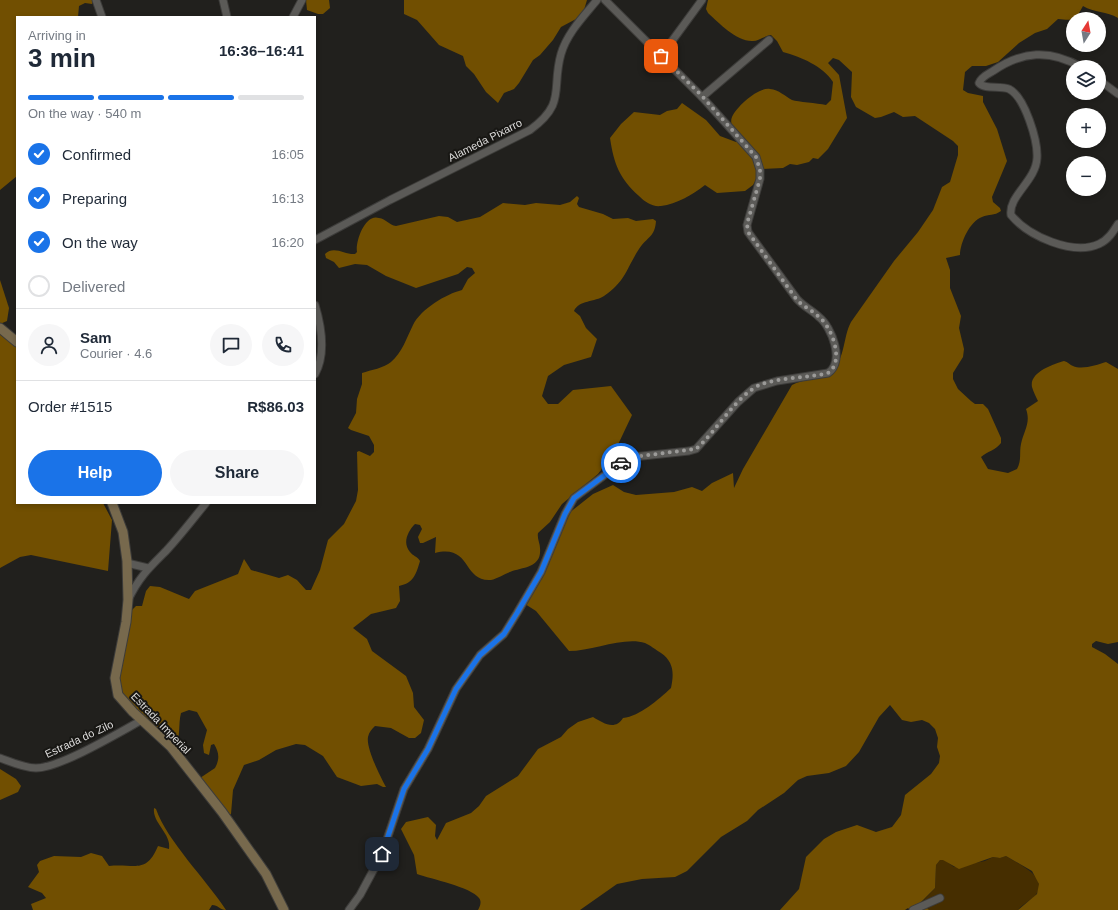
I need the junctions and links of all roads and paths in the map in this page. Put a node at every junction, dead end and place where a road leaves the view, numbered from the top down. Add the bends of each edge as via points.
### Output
1 (96, 0) edge
2 (223, 0) edge
3 (302, 0) edge
4 (597, 0) edge
5 (605, 0) edge
6 (702, 0) edge
7 (102, 16) edge
8 (227, 16) edge
9 (294, 16) edge
10 (769, 40) dead end
11 (661, 56) junction
12 (1066, 60) edge
13 (1106, 85) edge
14 (1118, 94) edge
15 (702, 96) junction
16 (1118, 224) edge
17 (316, 239) edge
18 (316, 310) edge
19 (0, 328) edge
20 (16, 341) edge
21 (316, 370) edge
22 (112, 504) edge
23 (205, 504) edge
24 (127, 563) junction
25 (148, 568) junction
26 (128, 600) junction
27 (142, 720) junction
28 (0, 758) edge
29 (940, 898) dead end
30 (284, 910) edge
31 (349, 910) edge
32 (913, 910) edge

1 - 7 street
2 - 8 street
3 - 9 street
4 - 17 street, Alameda Pixarro via 564,45 559,64 558,90 543,121
5 - 11 street
6 - 11 street
10 - 15 street
11 - 15 street
12 - 16 street via 1058,56 1022,56 995,69 980,80 982,86 1005,88 1014,93 1028,117 1034,134 1037,164 1028,183 1012,204 1011,215 1038,236 1050,242 1071,246 1098,245 1106,240
13 - 14 street
15 - 31 street via 752,151 759,163 760,179 747,228 751,238 797,300 825,323 836,354 836,365 833,370 822,374 761,385 738,402 696,449 625,460 574,498 541,572 517,613 504,634 480,655 456,689 428,749 404,789 382,854
18 - 21 street via 321,338
19 - 20 street
22 - 24 street, Estrada Imperial via 123,532
23 - 25 street
24 - 25 street
24 - 26 street, Estrada Imperial
25 - 26 street
26 - 27 street, Estrada Imperial via 117,665 116,688 124,703
27 - 28 street, Estrada do Zilo via 47,767 33,768
27 - 30 street, Estrada Imperial via 171,747 222,812 266,874
29 - 32 street

